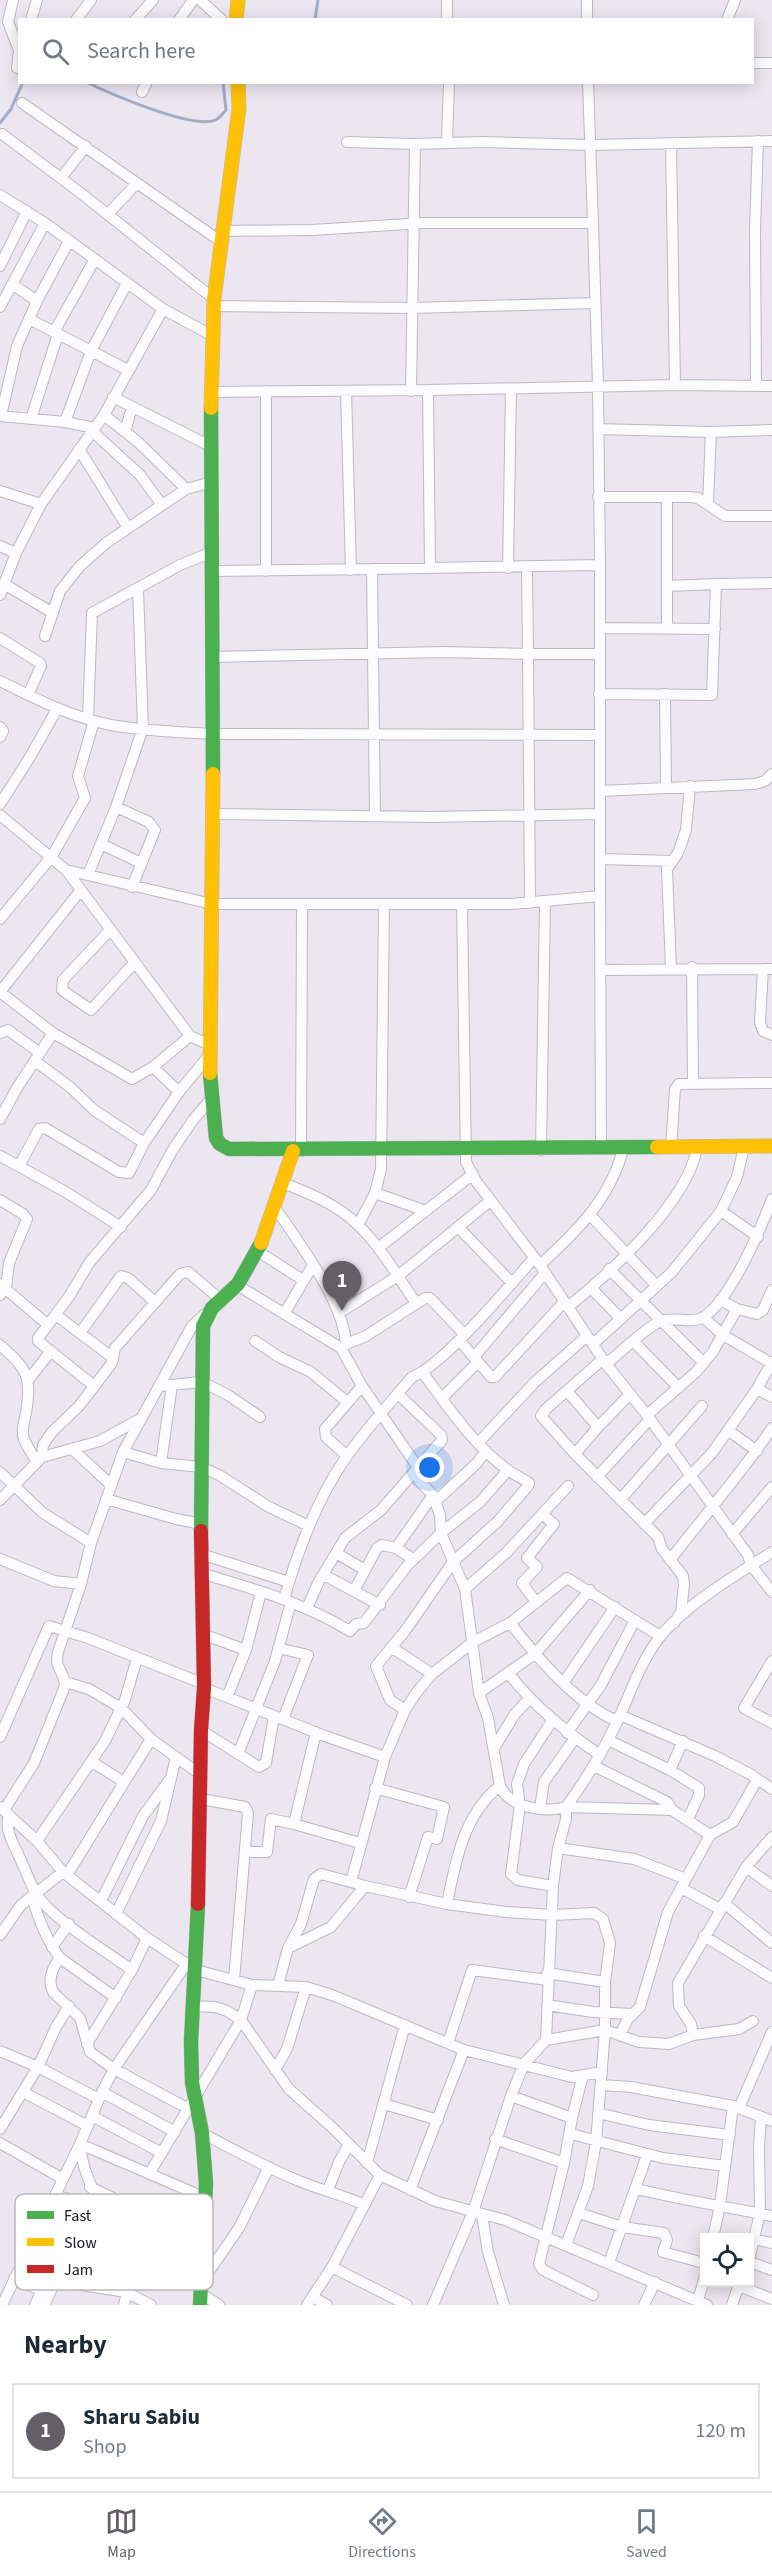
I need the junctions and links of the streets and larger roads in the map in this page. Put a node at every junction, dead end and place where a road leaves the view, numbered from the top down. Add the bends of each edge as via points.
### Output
1 (13, 0) edge
2 (38, 0) edge
3 (90, 0) edge
4 (153, 0) edge
5 (193, 0) edge
6 (200, 0) edge
7 (238, 0) edge
8 (447, 0) edge
9 (587, 0) edge
10 (735, 0) edge
11 (32, 18) edge
12 (77, 18) edge
13 (137, 18) edge
14 (180, 18) edge
15 (220, 18) edge
16 (236, 18) edge
17 (447, 18) edge
18 (587, 18) edge
19 (729, 18) edge
20 (18, 47) edge
21 (18, 58) edge
22 (754, 63) edge
23 (772, 63) edge
24 (17, 68) dead end
25 (238, 84) edge
26 (449, 84) edge
27 (588, 84) edge
28 (22, 103) dead end
29 (2, 134) dead end
30 (758, 141) junction
31 (772, 141) edge
32 (347, 142) dead end
33 (447, 143) junction
34 (415, 144) junction
35 (671, 144) junction
36 (590, 145) junction
37 (86, 146) junction
38 (61, 178) junction
39 (137, 183) junction
40 (0, 195) edge
41 (27, 211) junction
42 (108, 214) junction
43 (45, 223) junction
44 (593, 223) junction
45 (412, 224) junction
46 (220, 236) junction
47 (69, 241) junction
48 (95, 259) junction
49 (0, 266) edge
50 (127, 283) junction
51 (12, 284) junction
52 (37, 301) junction
53 (214, 302) junction
54 (595, 303) junction
55 (0, 307) edge
56 (412, 308) junction
57 (163, 309) junction
58 (29, 319) junction
59 (56, 333) junction
60 (212, 335) junction
61 (91, 351) junction
62 (128, 370) junction
63 (756, 384) junction
64 (675, 385) junction
65 (598, 386) junction
66 (772, 386) edge
67 (511, 388) junction
68 (428, 390) junction
69 (266, 391) junction
70 (346, 391) junction
71 (411, 391) junction
72 (211, 392) junction
73 (113, 397) junction
74 (132, 407) junction
75 (104, 415) junction
76 (1, 416) edge
77 (31, 419) junction
78 (65, 422) junction
79 (93, 429) junction
80 (598, 429) junction
81 (772, 430) edge
82 (125, 432) junction
83 (711, 432) junction
84 (212, 447) junction
85 (79, 449) junction
86 (212, 482) junction
87 (186, 489) junction
88 (0, 491) edge
89 (598, 497) junction
90 (667, 497) junction
91 (41, 504) junction
92 (708, 504) junction
93 (162, 505) junction
94 (772, 516) edge
95 (128, 528) junction
96 (0, 546) edge
97 (212, 552) junction
98 (16, 553) junction
99 (600, 565) junction
100 (430, 567) junction
101 (508, 568) junction
102 (527, 568) junction
103 (372, 569) junction
104 (351, 570) junction
105 (212, 571) junction
106 (266, 571) junction
107 (772, 583) edge
108 (716, 584) junction
109 (667, 586) junction
110 (138, 589) junction
111 (2, 590) edge
112 (53, 613) junction
113 (601, 628) junction
114 (667, 628) junction
115 (715, 628) junction
116 (45, 636) dead end
117 (0, 638) edge
118 (528, 654) junction
119 (599, 654) junction
120 (374, 655) junction
121 (212, 657) junction
122 (0, 681) edge
123 (599, 694) junction
124 (665, 694) junction
125 (28, 695) junction
126 (57, 709) junction
127 (91, 720) junction
128 (0, 727) edge
129 (143, 728) junction
130 (212, 734) junction
131 (530, 735) junction
132 (599, 735) junction
133 (374, 736) junction
134 (0, 737) edge
135 (772, 774) edge
136 (690, 786) junction
137 (666, 787) junction
138 (600, 791) junction
139 (0, 804) edge
140 (116, 807) junction
141 (213, 814) junction
142 (600, 814) junction
143 (0, 815) edge
144 (529, 815) junction
145 (375, 816) junction
146 (101, 844) junction
147 (52, 856) junction
148 (601, 859) junction
149 (672, 861) junction
150 (141, 863) junction
151 (66, 870) junction
152 (88, 874) junction
153 (132, 887) junction
154 (80, 891) junction
155 (600, 896) junction
156 (544, 902) junction
157 (530, 903) junction
158 (212, 904) junction
159 (302, 904) junction
160 (384, 904) junction
161 (462, 904) junction
162 (0, 919) edge
163 (110, 930) junction
164 (135, 962) junction
165 (670, 968) junction
166 (692, 968) junction
167 (767, 969) edge
168 (600, 970) junction
169 (0, 992) edge
170 (0, 1033) edge
171 (53, 1034) junction
172 (772, 1035) edge
173 (190, 1036) junction
174 (210, 1050) junction
175 (37, 1057) junction
176 (153, 1067) junction
177 (693, 1083) junction
178 (772, 1083) edge
179 (179, 1092) junction
180 (211, 1099) junction
181 (0, 1119) edge
182 (144, 1143) junction
183 (772, 1146) edge
184 (465, 1147) junction
185 (744, 1147) junction
186 (671, 1148) junction
187 (697, 1148) junction
188 (382, 1149) junction
189 (540, 1149) junction
190 (601, 1149) junction
191 (623, 1149) junction
192 (297, 1151) junction
193 (0, 1156) edge
194 (19, 1166) junction
195 (473, 1174) junction
196 (281, 1182) junction
197 (375, 1193) junction
198 (772, 1199) edge
199 (0, 1200) edge
200 (490, 1201) junction
201 (274, 1206) junction
202 (426, 1211) junction
203 (721, 1211) junction
204 (590, 1215) junction
205 (358, 1225) junction
206 (121, 1227) junction
207 (458, 1227) junction
208 (758, 1237) junction
209 (378, 1248) junction
210 (259, 1252) junction
211 (625, 1254) junction
212 (313, 1265) junction
213 (540, 1265) junction
214 (609, 1269) junction
215 (398, 1276) junction
216 (303, 1280) junction
217 (512, 1283) junction
218 (237, 1285) junction
219 (657, 1286) junction
220 (591, 1288) junction
221 (2, 1289) edge
222 (772, 1290) edge
223 (221, 1300) junction
224 (720, 1300) junction
225 (154, 1302) junction
226 (641, 1302) junction
227 (416, 1303) junction
228 (566, 1304) junction
229 (737, 1309) junction
230 (339, 1313) junction
231 (205, 1314) junction
232 (284, 1314) junction
233 (56, 1315) junction
234 (703, 1317) junction
235 (621, 1319) junction
236 (660, 1321) junction
237 (48, 1325) junction
238 (80, 1334) junction
239 (723, 1335) junction
240 (462, 1337) junction
241 (590, 1340) junction
242 (255, 1341) dead end
243 (634, 1342) junction
244 (0, 1345) edge
245 (344, 1346) junction
246 (51, 1351) junction
247 (112, 1358) junction
248 (476, 1360) junction
249 (605, 1362) junction
250 (704, 1363) junction
251 (772, 1363) edge
252 (423, 1373) junction
253 (29, 1379) junction
254 (202, 1383) junction
255 (172, 1385) junction
256 (94, 1386) junction
257 (160, 1386) junction
258 (362, 1386) junction
259 (679, 1388) junction
260 (757, 1389) junction
261 (567, 1391) junction
262 (398, 1394) junction
263 (630, 1394) junction
264 (772, 1397) edge
265 (442, 1398) junction
266 (348, 1402) junction
267 (702, 1406) dead end
268 (382, 1412) junction
269 (260, 1417) dead end
270 (648, 1417) junction
271 (138, 1420) junction
272 (598, 1427) junction
273 (772, 1428) edge
274 (729, 1431) junction
275 (668, 1444) junction
276 (482, 1447) junction
277 (72, 1449) junction
278 (757, 1450) junction
279 (123, 1452) junction
280 (575, 1454) junction
281 (347, 1456) junction
282 (39, 1459) junction
283 (161, 1463) junction
284 (201, 1467) junction
285 (419, 1469) junction
286 (508, 1470) junction
287 (0, 1472) edge
288 (691, 1476) junction
289 (597, 1477) junction
290 (12, 1485) junction
291 (111, 1485) junction
292 (568, 1486) dead end
293 (772, 1487) edge
294 (106, 1499) junction
295 (434, 1499) junction
296 (0, 1500) edge
297 (620, 1500) junction
298 (711, 1506) junction
299 (542, 1514) junction
300 (202, 1524) junction
301 (644, 1524) junction
302 (309, 1526) junction
303 (441, 1533) junction
304 (732, 1534) junction
305 (91, 1543) junction
306 (396, 1548) junction
307 (772, 1552) edge
308 (336, 1553) junction
309 (201, 1554) junction
310 (0, 1558) edge
311 (413, 1559) junction
312 (670, 1560) junction
313 (453, 1562) junction
314 (751, 1565) junction
315 (365, 1570) junction
316 (200, 1573) junction
317 (324, 1575) junction
318 (289, 1582) junction
319 (81, 1584) junction
320 (465, 1589) junction
321 (590, 1590) junction
322 (354, 1591) junction
323 (261, 1592) junction
324 (772, 1592) edge
325 (287, 1601) junction
326 (536, 1602) junction
327 (380, 1605) junction
328 (615, 1607) junction
329 (307, 1608) junction
330 (635, 1620) junction
331 (510, 1623) junction
332 (674, 1623) junction
333 (64, 1629) junction
334 (202, 1634) junction
335 (660, 1636) junction
336 (473, 1642) junction
337 (391, 1647) junction
338 (278, 1648) junction
339 (246, 1650) junction
340 (535, 1654) junction
341 (137, 1658) junction
342 (772, 1660) edge
343 (432, 1674) junction
344 (509, 1674) junction
345 (65, 1682) junction
346 (564, 1682) junction
347 (204, 1686) junction
348 (478, 1693) junction
349 (227, 1697) junction
350 (529, 1699) junction
351 (587, 1704) junction
352 (122, 1708) junction
353 (257, 1710) junction
354 (405, 1710) junction
355 (279, 1718) junction
356 (619, 1718) junction
357 (552, 1721) junction
358 (772, 1723) edge
359 (201, 1730) junction
360 (316, 1732) junction
361 (571, 1736) junction
362 (0, 1737) edge
363 (151, 1739) junction
364 (608, 1740) junction
365 (683, 1741) junction
366 (494, 1748) junction
367 (238, 1754) junction
368 (600, 1755) junction
369 (176, 1757) junction
370 (385, 1757) junction
371 (92, 1762) junction
372 (594, 1766) junction
373 (670, 1770) junction
374 (201, 1775) junction
375 (171, 1778) junction
376 (757, 1780) junction
377 (124, 1782) junction
378 (500, 1786) junction
379 (375, 1788) junction
380 (772, 1789) edge
381 (201, 1799) junction
382 (520, 1805) junction
383 (566, 1807) junction
384 (540, 1808) junction
385 (672, 1810) junction
386 (4, 1811) edge
387 (688, 1819) junction
388 (294, 1824) junction
389 (710, 1835) junction
390 (37, 1841) junction
391 (771, 1842) edge
392 (360, 1844) junction
393 (558, 1848) junction
394 (244, 1852) junction
395 (746, 1867) junction
396 (65, 1873) junction
397 (351, 1882) junction
398 (683, 1884) junction
399 (365, 1886) junction
400 (553, 1886) junction
401 (772, 1886) edge
402 (34, 1895) junction
403 (409, 1897) junction
404 (100, 1901) junction
405 (447, 1904) junction
406 (722, 1906) junction
407 (116, 1914) junction
408 (553, 1915) junction
409 (69, 1924) junction
410 (0, 1935) edge
411 (704, 1936) junction
412 (147, 1938) junction
413 (772, 1943) edge
414 (52, 1947) junction
415 (288, 1948) junction
416 (60, 1958) junction
417 (191, 1966) junction
418 (132, 1970) junction
419 (547, 1976) junction
420 (772, 1978) edge
421 (234, 1980) junction
422 (605, 1982) junction
423 (252, 1985) junction
424 (279, 1986) junction
425 (306, 1988) junction
426 (116, 1998) junction
427 (546, 2005) junction
428 (69, 2006) junction
429 (192, 2006) junction
430 (605, 2012) junction
431 (633, 2014) junction
432 (242, 2020) junction
433 (753, 2021) dead end
434 (405, 2025) junction
435 (604, 2030) junction
436 (772, 2032) edge
437 (620, 2034) junction
438 (693, 2035) junction
439 (546, 2040) junction
440 (448, 2043) junction
441 (87, 2044) junction
442 (464, 2050) junction
443 (0, 2051) edge
444 (524, 2064) junction
445 (38, 2067) junction
446 (114, 2069) junction
447 (275, 2070) junction
448 (602, 2072) junction
449 (583, 2075) junction
450 (600, 2085) junction
451 (22, 2092) junction
452 (100, 2095) junction
453 (510, 2096) junction
454 (192, 2104) junction
455 (384, 2104) junction
456 (736, 2107) junction
457 (598, 2113) junction
458 (572, 2118) junction
459 (767, 2119) edge
460 (438, 2120) junction
461 (90, 2121) junction
462 (0, 2129) edge
463 (175, 2132) junction
464 (202, 2133) junction
465 (571, 2134) junction
466 (730, 2135) junction
467 (495, 2139) junction
468 (596, 2142) junction
469 (0, 2144) edge
470 (80, 2144) junction
471 (349, 2144) junction
472 (162, 2153) junction
473 (647, 2155) junction
474 (367, 2163) junction
475 (564, 2163) junction
476 (725, 2166) junction
477 (269, 2167) junction
478 (149, 2174) junction
479 (380, 2175) junction
480 (63, 2179) junction
481 (90, 2187) junction
482 (637, 2189) junction
483 (328, 2190) junction
484 (410, 2190) junction
485 (56, 2194) edge
486 (94, 2194) edge
487 (105, 2194) edge
488 (196, 2194) edge
489 (206, 2194) edge
490 (365, 2205) junction
491 (720, 2205) junction
492 (579, 2213) junction
493 (760, 2213) junction
494 (478, 2214) junction
495 (772, 2216) edge
496 (622, 2227) junction
497 (714, 2233) edge
498 (545, 2236) junction
499 (754, 2239) joint
500 (772, 2243) edge
501 (566, 2245) junction
502 (700, 2262) edge
503 (609, 2263) junction
504 (754, 2263) edge
505 (332, 2267) junction
506 (213, 2269) edge
507 (772, 2270) edge
508 (14, 2278) edge
509 (655, 2282) junction
510 (704, 2287) edge
511 (739, 2287) edge
512 (746, 2287) edge
513 (50, 2290) edge
514 (113, 2290) edge
515 (200, 2290) edge
516 (126, 2292) junction
517 (682, 2294) junction
518 (593, 2295) dead end
519 (772, 2299) edge
520 (310, 2301) edge
521 (502, 2302) edge
522 (42, 2303) edge
523 (703, 2303) edge
524 (2, 2305) edge
525 (124, 2305) edge
526 (151, 2305) edge
527 (219, 2305) edge
528 (327, 2305) edge
529 (407, 2305) edge
530 (433, 2305) edge
531 (514, 2305) edge
532 (644, 2305) edge
533 (678, 2305) edge
534 (732, 2305) edge

1 - 20 street via 8,22
2 - 11 street
3 - 12 street
4 - 13 street
5 - 14 street
6 - 15 street
7 - 16 street
8 - 17 street
9 - 18 street
10 - 19 street
21 - 24 street
22 - 23 street
25 - 46 street via 231,177
26 - 33 street
27 - 36 street
28 - 37 street
29 - 38 street
30 - 31 street
30 - 35 street
30 - 63 street
32 - 34 street
33 - 34 street
33 - 36 street
34 - 45 street
35 - 36 street
35 - 64 street
36 - 44 street
37 - 38 street
37 - 39 street
38 - 42 street
39 - 42 street
39 - 46 street
40 - 41 street
41 - 43 street
41 - 49 street
42 - 53 street
43 - 47 street
43 - 51 street
44 - 45 street
44 - 54 street
45 - 46 street
45 - 56 street
46 - 53 street
47 - 48 street
47 - 52 street
48 - 50 street
48 - 59 street
50 - 57 street
50 - 61 street
51 - 52 street
51 - 55 street
52 - 58 street
53 - 56 street
53 - 60 street
54 - 56 street
54 - 65 street
56 - 71 street
57 - 60 street
57 - 62 street
58 - 59 street
58 - 76 street via 17,346
59 - 61 street
59 - 77 street
60 - 72 street
61 - 62 street
61 - 78 street
62 - 73 street
63 - 64 street
63 - 66 street
64 - 65 street
65 - 67 street
65 - 80 street
67 - 68 street
67 - 101 street
68 - 71 street
68 - 100 street
69 - 70 street
69 - 72 street
69 - 106 street
70 - 71 street
70 - 104 street
72 - 84 street
73 - 74 street
73 - 75 street
74 - 82 street
74 - 84 street
75 - 79 street
75 - 82 street
76 - 77 street
77 - 78 street
78 - 79 street
79 - 85 street
79 - 93 street via 140,475
80 - 83 street
80 - 89 street
81 - 83 street
82 - 87 street
83 - 92 street
84 - 86 street
85 - 91 street
85 - 95 street
86 - 87 street
86 - 97 street
87 - 93 street
88 - 91 street
89 - 90 street
89 - 99 street
90 - 92 street via 698,498
90 - 109 street
91 - 98 street
92 - 94 street via 725,516
93 - 95 street
95 - 112 street via 80,566 60,591
96 - 98 street
97 - 105 street
97 - 110 street
98 - 111 street
99 - 102 street
99 - 113 street
100 - 101 street
100 - 103 street
101 - 102 street
102 - 118 street
103 - 104 street
103 - 120 street
104 - 106 street
105 - 106 street
105 - 121 street
107 - 108 street
108 - 109 street
108 - 115 street
109 - 114 street
110 - 127 street via 96,609 90,617
110 - 129 street
111 - 112 street
112 - 116 street
113 - 114 street
113 - 119 street
114 - 115 street
115 - 124 street via 712,695
117 - 125 street via 40,663
118 - 119 street
118 - 120 street
118 - 131 street
119 - 123 street
120 - 121 street
120 - 133 street
121 - 130 street
122 - 125 street
123 - 124 street
123 - 132 street
124 - 137 street
125 - 126 street
126 - 127 street
126 - 139 street
127 - 129 street
127 - 147 street via 78,776 85,798
128 - 134 street
129 - 130 street
129 - 140 street
130 - 133 street
130 - 141 street
131 - 132 street
131 - 133 street
131 - 144 street
132 - 138 street
133 - 145 street
135 - 136 street via 755,784
136 - 137 street
136 - 149 street via 686,830
137 - 138 street
138 - 142 street
140 - 146 street
140 - 150 street via 153,825 155,830
141 - 145 street
141 - 158 street
142 - 144 street
142 - 148 street
143 - 147 street
144 - 145 street
144 - 157 street
146 - 150 street
146 - 152 street
147 - 151 street
147 - 162 street
148 - 149 street
148 - 155 street
149 - 165 street via 667,869
150 - 153 street
151 - 152 street
151 - 154 street
152 - 153 street
153 - 158 street
154 - 163 street
154 - 169 street
155 - 156 street
155 - 168 street
156 - 157 street
156 - 189 street
157 - 161 street
158 - 159 street
158 - 174 street
159 - 160 street
159 - 192 street
160 - 161 street
160 - 188 street
161 - 184 street
163 - 164 street
163 - 164 street via 63,980 62,990 91,1010
164 - 173 street
165 - 166 street
165 - 168 street
166 - 167 street
166 - 177 street
167 - 172 street via 760,1022 763,1031
168 - 190 street
169 - 171 street
170 - 175 street via 8,1030
171 - 175 street
171 - 176 street via 132,1079
173 - 174 street
173 - 176 street
174 - 179 street
174 - 180 street
175 - 181 street
175 - 182 street via 94,1110
176 - 179 street
177 - 178 street
177 - 186 street via 678,1084 675,1089
179 - 182 street
180 - 192 street via 216,1138 228,1149
180 - 206 street
182 - 194 street via 133,1167 124,1174 41,1128
183 - 185 street
184 - 188 street
184 - 189 street
184 - 195 street via 466,1161
185 - 187 street
185 - 203 street via 737,1177
186 - 187 street
186 - 191 street
187 - 211 street via 689,1175 677,1195
188 - 192 street
188 - 197 street
189 - 190 street
190 - 191 street
191 - 204 street via 618,1169
192 - 196 street
193 - 194 street
194 - 206 street
195 - 200 street
195 - 202 street
196 - 201 street
196 - 205 street via 341,1211
197 - 202 street
197 - 205 street
198 - 208 street
199 - 221 street via 27,1220
200 - 207 street
200 - 213 street
201 - 210 street
201 - 212 street
202 - 209 street
203 - 208 street
203 - 219 street
204 - 211 street
204 - 213 street
205 - 209 street
206 - 233 street via 89,1263
207 - 215 street
207 - 217 street
208 - 224 street
209 - 215 street
210 - 216 street
210 - 218 street
211 - 214 street
211 - 219 street
212 - 216 street
212 - 230 street
213 - 217 street
213 - 228 street
213 - 248 street
214 - 220 street
214 - 226 street
215 - 227 street
215 - 230 street
216 - 232 street
217 - 240 street
218 - 223 street
218 - 232 street
219 - 226 street
220 - 228 street
220 - 235 street
221 - 237 street
222 - 229 street via 760,1313
223 - 225 street via 184,1272
223 - 231 street
224 - 229 street
224 - 234 street
225 - 238 street via 121,1276
225 - 247 street via 115,1348
226 - 235 street
226 - 236 street
227 - 240 street via 430,1298
227 - 245 street
228 - 241 street
228 - 248 street via 495,1377
229 - 239 street
230 - 245 street via 345,1331
231 - 254 street
231 - 257 street via 192,1326
232 - 245 street
233 - 237 street
233 - 238 street
234 - 236 street
234 - 239 street
235 - 241 street
236 - 243 street
236 - 250 street
237 - 246 street via 38,1339
238 - 247 street
239 - 250 street
239 - 251 street
240 - 248 street
240 - 252 street
241 - 249 street
241 - 276 street via 535,1382
242 - 266 street via 311,1372
243 - 249 street
243 - 259 street
244 - 253 street via 18,1360
245 - 258 street
246 - 253 street
246 - 256 street
247 - 256 street
248 - 265 street
249 - 261 street
249 - 263 street
250 - 259 street
251 - 260 street
252 - 262 street via 412,1377
252 - 265 street
253 - 282 street via 24,1438
254 - 255 street
254 - 269 street
254 - 284 street
255 - 257 street
255 - 283 street
256 - 282 street via 52,1432
257 - 271 street
258 - 266 street
258 - 268 street
259 - 270 street
260 - 264 street
260 - 274 street
261 - 272 street
261 - 280 street via 541,1416
262 - 268 street
262 - 285 street via 441,1435 442,1440
263 - 270 street
263 - 272 street
265 - 276 street
266 - 281 street via 324,1434
267 - 275 street
268 - 281 street
268 - 285 street
270 - 275 street
270 - 289 street
271 - 277 street via 100,1441
271 - 279 street
272 - 280 street
273 - 278 street
274 - 278 street
274 - 288 street
275 - 288 street
275 - 297 street
276 - 286 street
276 - 295 street via 477,1463
277 - 282 street
277 - 291 street
278 - 298 street
279 - 283 street
279 - 291 street
280 - 289 street
281 - 302 street
282 - 290 street
283 - 284 street
284 - 300 street
284 - 302 street
285 - 295 street via 418,1481
285 - 308 street via 381,1510 352,1530
286 - 303 street via 480,1502
286 - 313 street via 528,1486 498,1521
287 - 290 street
288 - 298 street
288 - 301 street
289 - 297 street
290 - 296 street
290 - 305 street via 43,1513
291 - 294 street
292 - 299 street
293 - 304 street
294 - 300 street
294 - 305 street
295 - 303 street
295 - 306 street
297 - 301 street
298 - 304 street
298 - 312 street
299 - 320 street
299 - 326 street via 554,1524 528,1558 537,1567 522,1583
300 - 309 street
301 - 312 street via 658,1537
302 - 318 street
303 - 311 street
303 - 313 street
304 - 314 street
305 - 319 street
306 - 311 street
306 - 315 street via 388,1544 377,1548
307 - 314 street
308 - 315 street
308 - 317 street
309 - 316 street
309 - 318 street
310 - 319 street via 54,1581
311 - 327 street
312 - 332 street via 683,1576 684,1585 681,1612
313 - 320 street
313 - 337 street
314 - 324 street
314 - 332 street
315 - 322 street
316 - 323 street
316 - 334 street
317 - 322 street
317 - 329 street
318 - 325 street
319 - 333 street
320 - 336 street
321 - 326 street via 567,1578
321 - 328 street
321 - 340 street
322 - 327 street
323 - 325 street
323 - 339 street
325 - 329 street
325 - 338 street
326 - 331 street
327 - 329 street via 364,1623 356,1624 350,1631
328 - 330 street
328 - 346 street
330 - 335 street
330 - 351 street
331 - 336 street
331 - 340 street
332 - 335 street
333 - 341 street
333 - 345 street via 56,1663
333 - 362 street via 52,1625 46,1629
334 - 339 street
334 - 347 street
335 - 356 street via 640,1668
336 - 343 street
336 - 348 street
337 - 343 street
337 - 354 street via 376,1670 390,1700
338 - 353 street
338 - 355 street via 308,1655
339 - 349 street
340 - 344 street
340 - 346 street
341 - 347 street
341 - 352 street
342 - 358 street via 744,1708
343 - 354 street
344 - 348 street
344 - 350 street
345 - 352 street via 88,1689
345 - 386 street via 34,1763
346 - 351 street
347 - 349 street
347 - 359 street
348 - 366 street
349 - 353 street
350 - 357 street
350 - 366 street
351 - 356 street
351 - 361 street
352 - 363 street
352 - 371 street
353 - 355 street
353 - 367 street
354 - 370 street
355 - 360 street
355 - 367 street via 266,1763 259,1767
356 - 364 street
356 - 365 street
357 - 361 street
357 - 382 street via 524,1764 517,1784
359 - 367 street
359 - 374 street
360 - 370 street
360 - 388 street
361 - 368 street
361 - 384 street via 544,1782
363 - 369 street
363 - 377 street
364 - 368 street
364 - 373 street
365 - 373 street
365 - 376 street
366 - 378 street
368 - 372 street
369 - 374 street
369 - 375 street
370 - 379 street
371 - 377 street
371 - 390 street
372 - 383 street
372 - 385 street via 667,1802
373 - 387 street via 699,1788
374 - 381 street
375 - 404 street via 143,1816
375 - 407 street via 161,1821
376 - 380 street
376 - 389 street via 733,1822
377 - 396 street via 94,1835
378 - 382 street via 504,1794
378 - 405 street via 481,1805 466,1833
379 - 392 street
379 - 403 street via 444,1807 436,1839 428,1837
381 - 394 street via 247,1810
381 - 417 street
382 - 384 street
382 - 400 street via 511,1874 518,1880
383 - 384 street
383 - 385 street
383 - 393 street
385 - 387 street
386 - 390 street
386 - 402 street
387 - 389 street
388 - 392 street
388 - 394 street via 271,1820 267,1852
389 - 398 street
390 - 396 street
391 - 395 street
392 - 397 street
393 - 398 street via 634,1859
393 - 400 street
394 - 421 street
395 - 401 street
395 - 406 street
396 - 402 street
396 - 404 street
397 - 399 street
397 - 415 street via 318,1875
398 - 406 street
398 - 431 street via 668,1912 640,2007
399 - 403 street
399 - 415 street via 337,1923
400 - 408 street
402 - 409 street
402 - 410 street
402 - 414 street via 39,1920
403 - 405 street
404 - 407 street
405 - 408 street
406 - 411 street
406 - 413 street
407 - 412 street
408 - 419 street
408 - 422 street via 594,1913 603,1919 610,1942
409 - 414 street
409 - 418 street
411 - 420 street
411 - 438 street via 678,1983 679,2006
412 - 417 street
412 - 418 street
414 - 416 street
415 - 424 street
416 - 426 street
416 - 428 street via 50,1975 50,1986
417 - 421 street
417 - 429 street
417 - 446 street
418 - 426 street
419 - 422 street
419 - 427 street
419 - 440 street via 472,1970
421 - 423 street
422 - 430 street
423 - 424 street
423 - 432 street
424 - 425 street
425 - 434 street
425 - 447 street via 287,2049
426 - 441 street
427 - 430 street
427 - 439 street
428 - 441 street via 80,2018
428 - 445 street
429 - 432 street via 215,2007
429 - 454 street
430 - 431 street
430 - 435 street
431 - 437 street
432 - 447 street
432 - 454 street
433 - 438 street via 739,2029
434 - 440 street
434 - 455 street
435 - 437 street
435 - 439 street
435 - 448 street
436 - 456 street
437 - 438 street via 639,2042 669,2044
439 - 444 street
440 - 442 street
441 - 446 street via 90,2052
442 - 444 street
442 - 460 street
443 - 445 street
444 - 449 street via 572,2077
444 - 453 street
445 - 451 street
445 - 452 street
446 - 452 street
446 - 454 street
447 - 471 street via 289,2089
448 - 449 street
448 - 450 street
449 - 458 street
450 - 456 street
450 - 457 street
451 - 461 street
451 - 462 street
452 - 461 street
452 - 463 street
453 - 458 street
453 - 467 street
454 - 463 street
454 - 464 street
455 - 460 street
455 - 474 street
456 - 459 street
456 - 466 street
457 - 466 street via 649,2125
457 - 468 street
458 - 465 street
459 - 493 street via 759,2146
460 - 484 street
461 - 470 street
461 - 472 street
463 - 472 street
464 - 477 street
464 - 489 street
465 - 468 street
465 - 475 street
466 - 476 street
467 - 475 street
467 - 494 street
468 - 473 street
468 - 492 street
469 - 480 street
470 - 478 street
470 - 480 street
470 - 481 street
471 - 474 street
471 - 483 street
472 - 478 street
473 - 476 street
473 - 482 street
474 - 479 street
475 - 498 street
476 - 491 street
477 - 483 street
477 - 506 street via 248,2212
478 - 488 street
479 - 484 street
479 - 490 street
480 - 485 street
481 - 486 street
481 - 487 street
482 - 491 street
482 - 496 street
483 - 490 street
484 - 494 street
490 - 505 street
491 - 493 street
491 - 497 street
492 - 496 street
492 - 501 street
493 - 495 street
493 - 499 street
494 - 498 street
494 - 521 street
494 - 530 street
496 - 502 street via 664,2234 667,2240 663,2252
496 - 503 street
498 - 501 street
498 - 518 street via 540,2267
499 - 500 street
501 - 503 street
503 - 509 street
504 - 507 street
505 - 520 street
505 - 529 street
508 - 524 street
509 - 517 street
509 - 532 street
510 - 523 street
511 - 534 street
512 - 519 street
513 - 522 street
514 - 516 street
515 - 527 street
516 - 525 street
516 - 526 street
517 - 523 street
517 - 533 street
520 - 528 street
521 - 531 street

